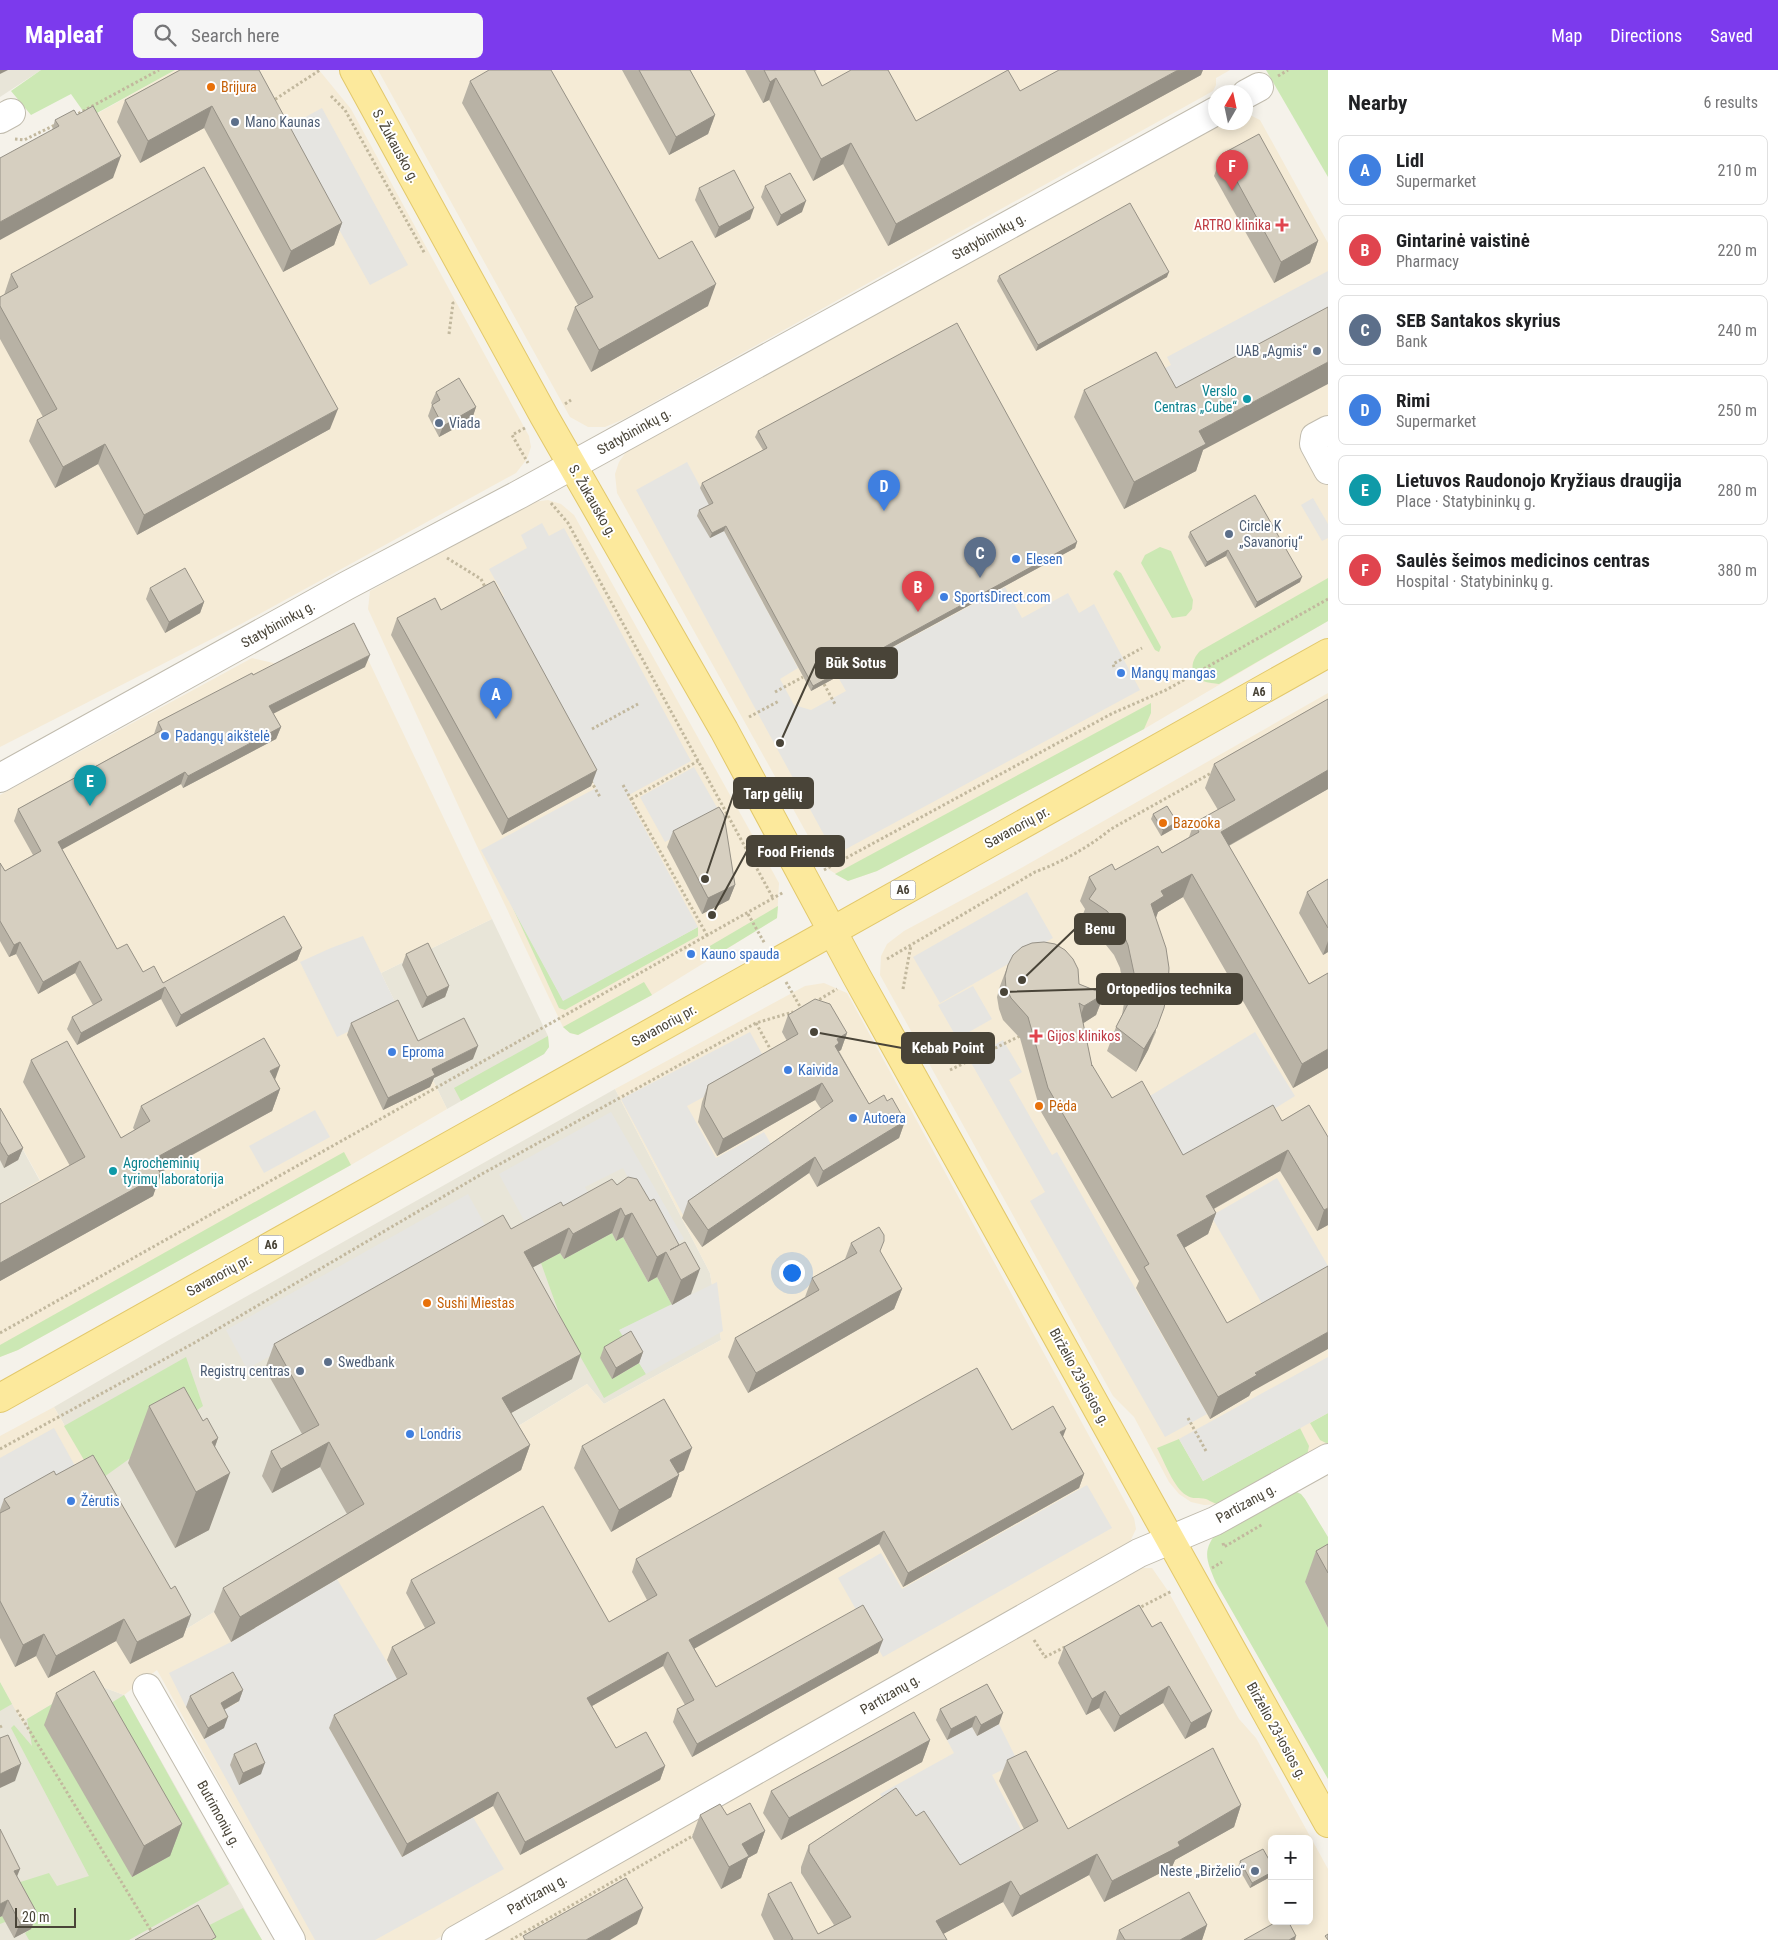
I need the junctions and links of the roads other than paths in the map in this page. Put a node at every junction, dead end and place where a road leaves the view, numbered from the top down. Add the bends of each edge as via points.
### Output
1 (354, 70) edge
2 (1208, 115) edge
3 (1328, 430) edge
4 (572, 465) junction
5 (1328, 470) edge
6 (1328, 654) edge
7 (0, 778) edge
8 (832, 930) junction
9 (0, 1398) edge
10 (1328, 1458) edge
11 (1170, 1539) junction
12 (146, 1688) dead end
13 (1328, 1823) edge
14 (291, 1940) edge
15 (456, 1940) edge

1 - 4 main road, S. Žukausko g.
2 - 4 street, Statybininkų g.
3 - 5 street via 1315,437 1314,444
4 - 7 street, Statybininkų g.
4 - 8 main road, S. Žukausko g. via 728,737
6 - 8 main road, Savanorių pr. / A6
8 - 9 main road, Savanorių pr. / A6
8 - 11 main road, Birželio 23-iosios g.
10 - 11 street, Partizanų g. via 1215,1521
11 - 13 main road, Birželio 23-iosios g.
11 - 15 street, Partizanų g. via 1138,1553
12 - 14 street, Butrimonių g.

